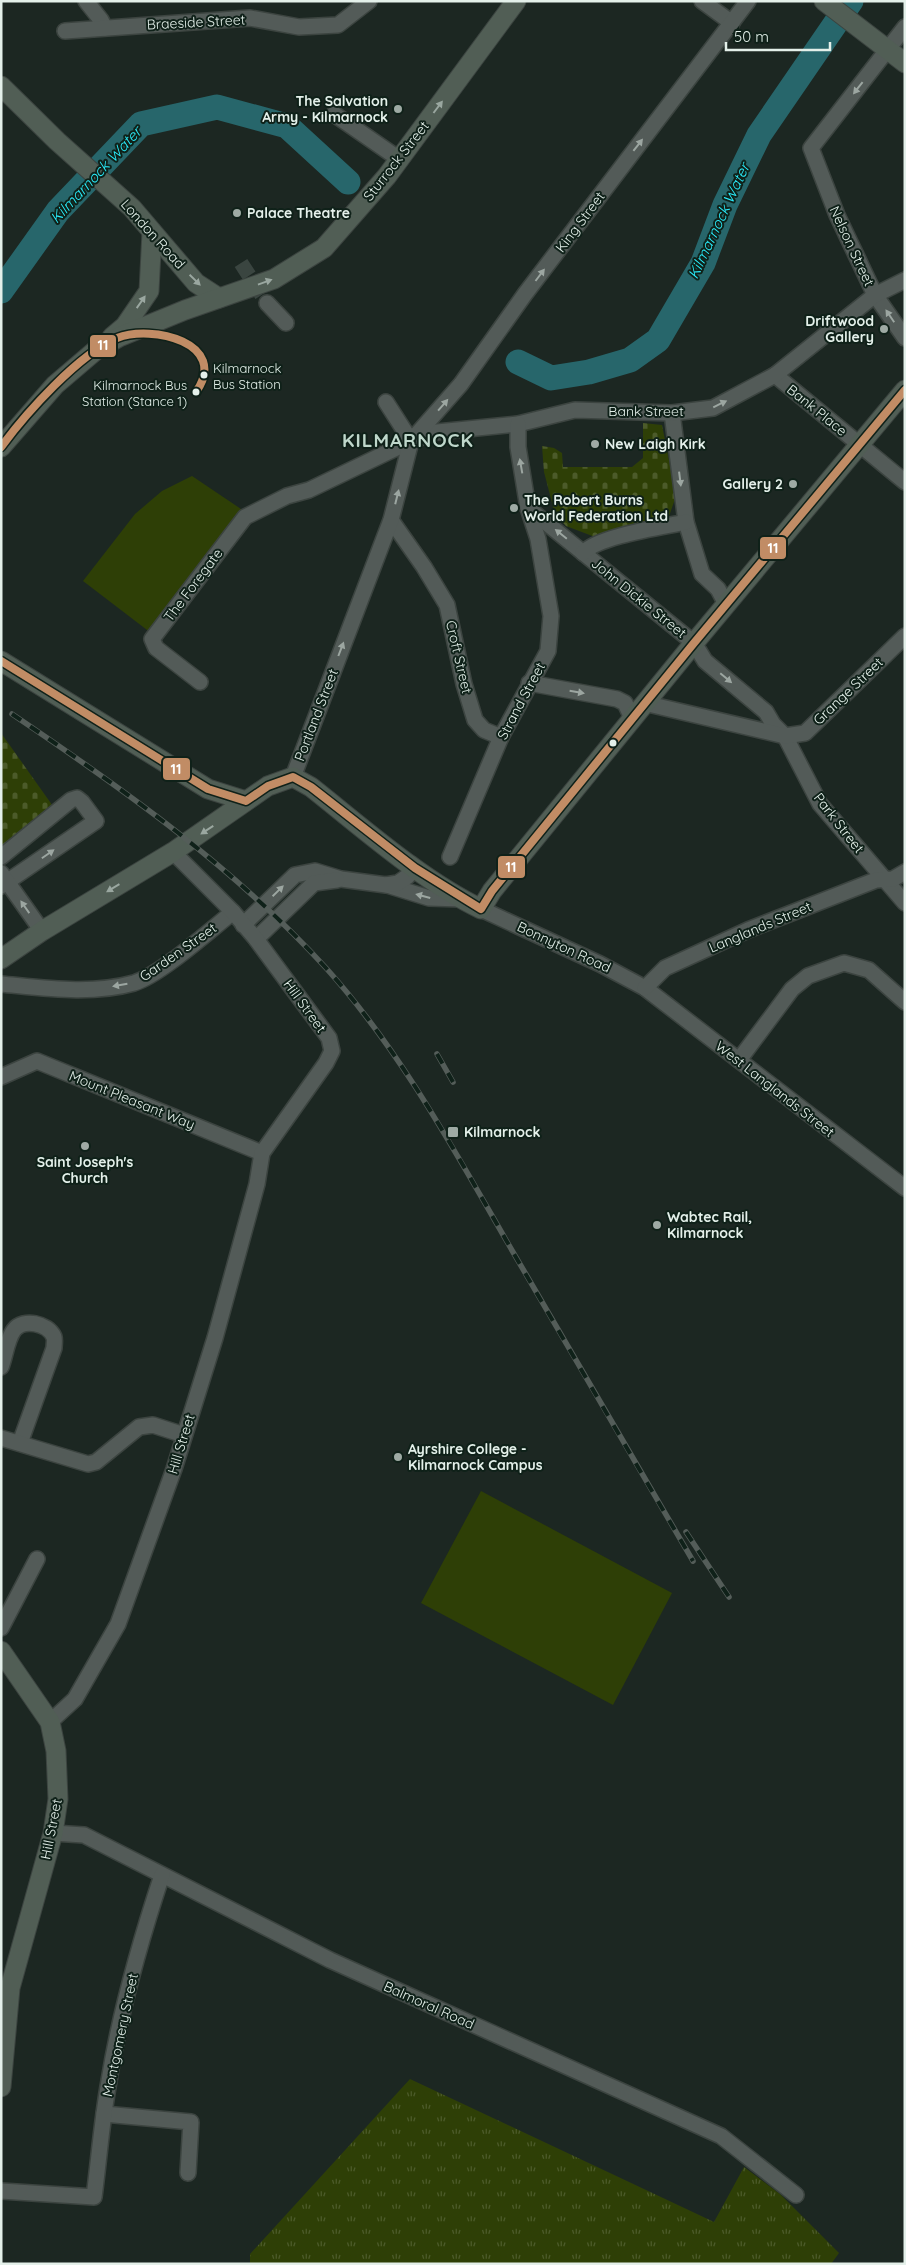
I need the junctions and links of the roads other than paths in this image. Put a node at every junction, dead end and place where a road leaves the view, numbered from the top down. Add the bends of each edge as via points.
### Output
1 (86, 1) edge
2 (369, 1) edge
3 (516, 1) edge
4 (748, 1) edge
5 (705, 4) edge
6 (828, 4) edge
7 (732, 23) junction
8 (905, 27) edge
9 (104, 28) junction
10 (65, 31) dead end
11 (887, 50) junction
12 (905, 63) edge
13 (1, 86) edge
14 (334, 114) dead end
15 (399, 159) junction
16 (152, 232) junction
17 (905, 280) edge
18 (875, 295) junction
19 (219, 298) junction
20 (267, 303) tunnel mouth
21 (286, 323) dead end
22 (905, 338) edge
23 (96, 350) junction
24 (775, 376) junction
25 (905, 390) edge
26 (386, 402) dead end
27 (672, 413) junction
28 (518, 424) junction
29 (411, 441) junction
30 (860, 444) junction
31 (1, 447) edge
32 (905, 482) edge
33 (286, 496) joint
34 (528, 508) junction
35 (391, 520) junction
36 (686, 522) junction
37 (583, 552) junction
38 (726, 604) junction
39 (905, 636) edge
40 (694, 643) junction
41 (2, 661) edge
42 (200, 682) dead end
43 (529, 683) junction
44 (644, 703) junction
45 (632, 718) junction
46 (501, 736) junction
47 (785, 736) junction
48 (293, 777) junction
49 (246, 801) junction
50 (173, 852) junction
51 (1, 857) edge
52 (450, 857) dead end
53 (411, 864) junction
54 (905, 872) edge
55 (341, 879) junction
56 (884, 879) junction
57 (3, 881) edge
58 (386, 885) junction
59 (461, 899) junction
60 (905, 902) edge
61 (481, 909) junction
62 (233, 912) junction
63 (243, 925) junction
64 (42, 931) junction
65 (256, 939) junction
66 (1, 959) edge
67 (1, 984) edge
68 (645, 988) junction
69 (905, 1002) edge
70 (739, 1060) junction
71 (1, 1077) edge
72 (262, 1153) junction
73 (905, 1188) edge
74 (1, 1367) edge
75 (184, 1435) junction
76 (1, 1438) edge
77 (20, 1443) junction
78 (37, 1559) dead end
79 (1, 1628) edge
80 (1, 1651) edge
81 (50, 1722) junction
82 (53, 1833) junction
83 (162, 1875) junction
84 (6, 1988) edge
85 (1, 2087) edge
86 (104, 2114) junction
87 (188, 2173) dead end
88 (1, 2191) edge
89 (796, 2195) dead end

1 - 9 street
2 - 9 street, Braeside Street via 338,25 299,27 250,18
15 -> 3 main road, Sturrock Street
4 - 7 street, King Street
5 - 7 street
6 - 11 main road
29 -> 7 street, King Street via 461,384 525,294
8 - 11 street
9 - 10 street, Braeside Street
11 - 12 main road
11 -> 18 street, Nelson Street via 811,148 837,216
13 - 16 main road, London Road via 132,208
14 - 15 street
19 -> 15 main road, Sturrock Street via 274,279 324,248
16 -> 19 main road, London Road via 196,283
23 -> 16 main road via 125,326 149,291
17 - 18 street, Bank Street
22 -> 18 street, Nelson Street
18 - 24 street, Bank Street
19 - 23 main road, Sturrock Street via 119,337
20 - 21 street
23 - 31 main road via 54,385
27 -> 24 street, Bank Street via 713,408
24 - 30 street, Bank Place
25 - 30 main road
26 - 29 street
27 - 28 street, Bank Street via 575,410
27 -> 36 street
28 - 29 street, Bank Street via 437,432
34 -> 28 street, Strand Street via 518,447
29 - 33 street, Bank Street via 308,490
35 -> 29 street, Portland Street
30 - 32 street, Bank Place
30 - 38 main road
33 - 42 street, The Foregate via 245,517 152,639 156,648
37 -> 34 street, John Dickie Street
34 - 43 street, Strand Street via 538,539 551,616 548,652
35 - 46 street, Croft Street via 447,605 475,720 484,730
48 -> 35 street, Portland Street
36 - 37 street via 604,540 588,546
36 - 38 street via 702,574 718,589
37 - 40 street, John Dickie Street
38 - 40 main road
39 - 47 street, Grange Street via 805,733
40 - 44 main road
40 -> 47 street, John Dickie Street via 705,661 766,712
41 - 49 main road via 208,789
43 -> 45 street via 618,699 625,703
43 - 46 street, Strand Street
44 - 45 main road
44 - 47 street
45 - 61 main road via 492,891
46 - 52 street, Strand Street
47 - 56 street, Park Street via 820,804
48 - 49 main road, Portland Street via 268,786
48 - 53 main road
49 -> 50 main road, Portland Street
50 - 62 street, Hill Street
50 -> 64 main road, Portland Street
57 -> 51 street via 96,821 77,798
53 - 58 street via 408,876 398,883
53 - 59 main road
54 - 56 street, Langlands Street via 893,879
55 - 58 street
63 -> 55 street via 295,875 315,871
55 - 65 street via 314,883
56 - 60 street, Park Street
56 - 68 street, Langlands Street via 748,930 676,962
64 -> 57 street
59 -> 58 street via 429,898
59 - 61 main road
61 - 68 street, Bonnyton Road
62 - 63 street, Hill Street
62 -> 67 street, Garden Street via 161,967 135,982 72,990
63 - 65 street, Hill Street
64 - 66 main road, Portland Street
65 - 72 street, Hill Street via 329,1038 332,1051
68 - 70 street, West Langlands Street
69 - 70 street via 869,970 844,963 808,976 792,989
70 - 73 street, West Langlands Street
71 - 72 street, Mount Pleasant Way via 37,1061
72 - 75 street, Hill Street via 257,1184 215,1338
74 - 77 street via 14,1331 19,1326 29,1322 47,1328 54,1336 54,1348
75 - 77 street via 153,1425 139,1427 96,1462 88,1464
75 - 81 street, Hill Street via 118,1624 76,1699
76 - 77 street
78 - 79 street
80 - 81 main road
81 - 82 main road, Hill Street via 56,1751 58,1799
82 - 83 street, Balmoral Road via 84,1835
82 - 84 main road, Hill Street
83 - 86 street, Montgomery Street via 125,2003
83 - 89 street, Balmoral Road via 338,1964 721,2136
84 - 85 main road, Hill Street
86 - 87 street via 191,2122
86 - 88 street, Montgomery Street via 94,2197

